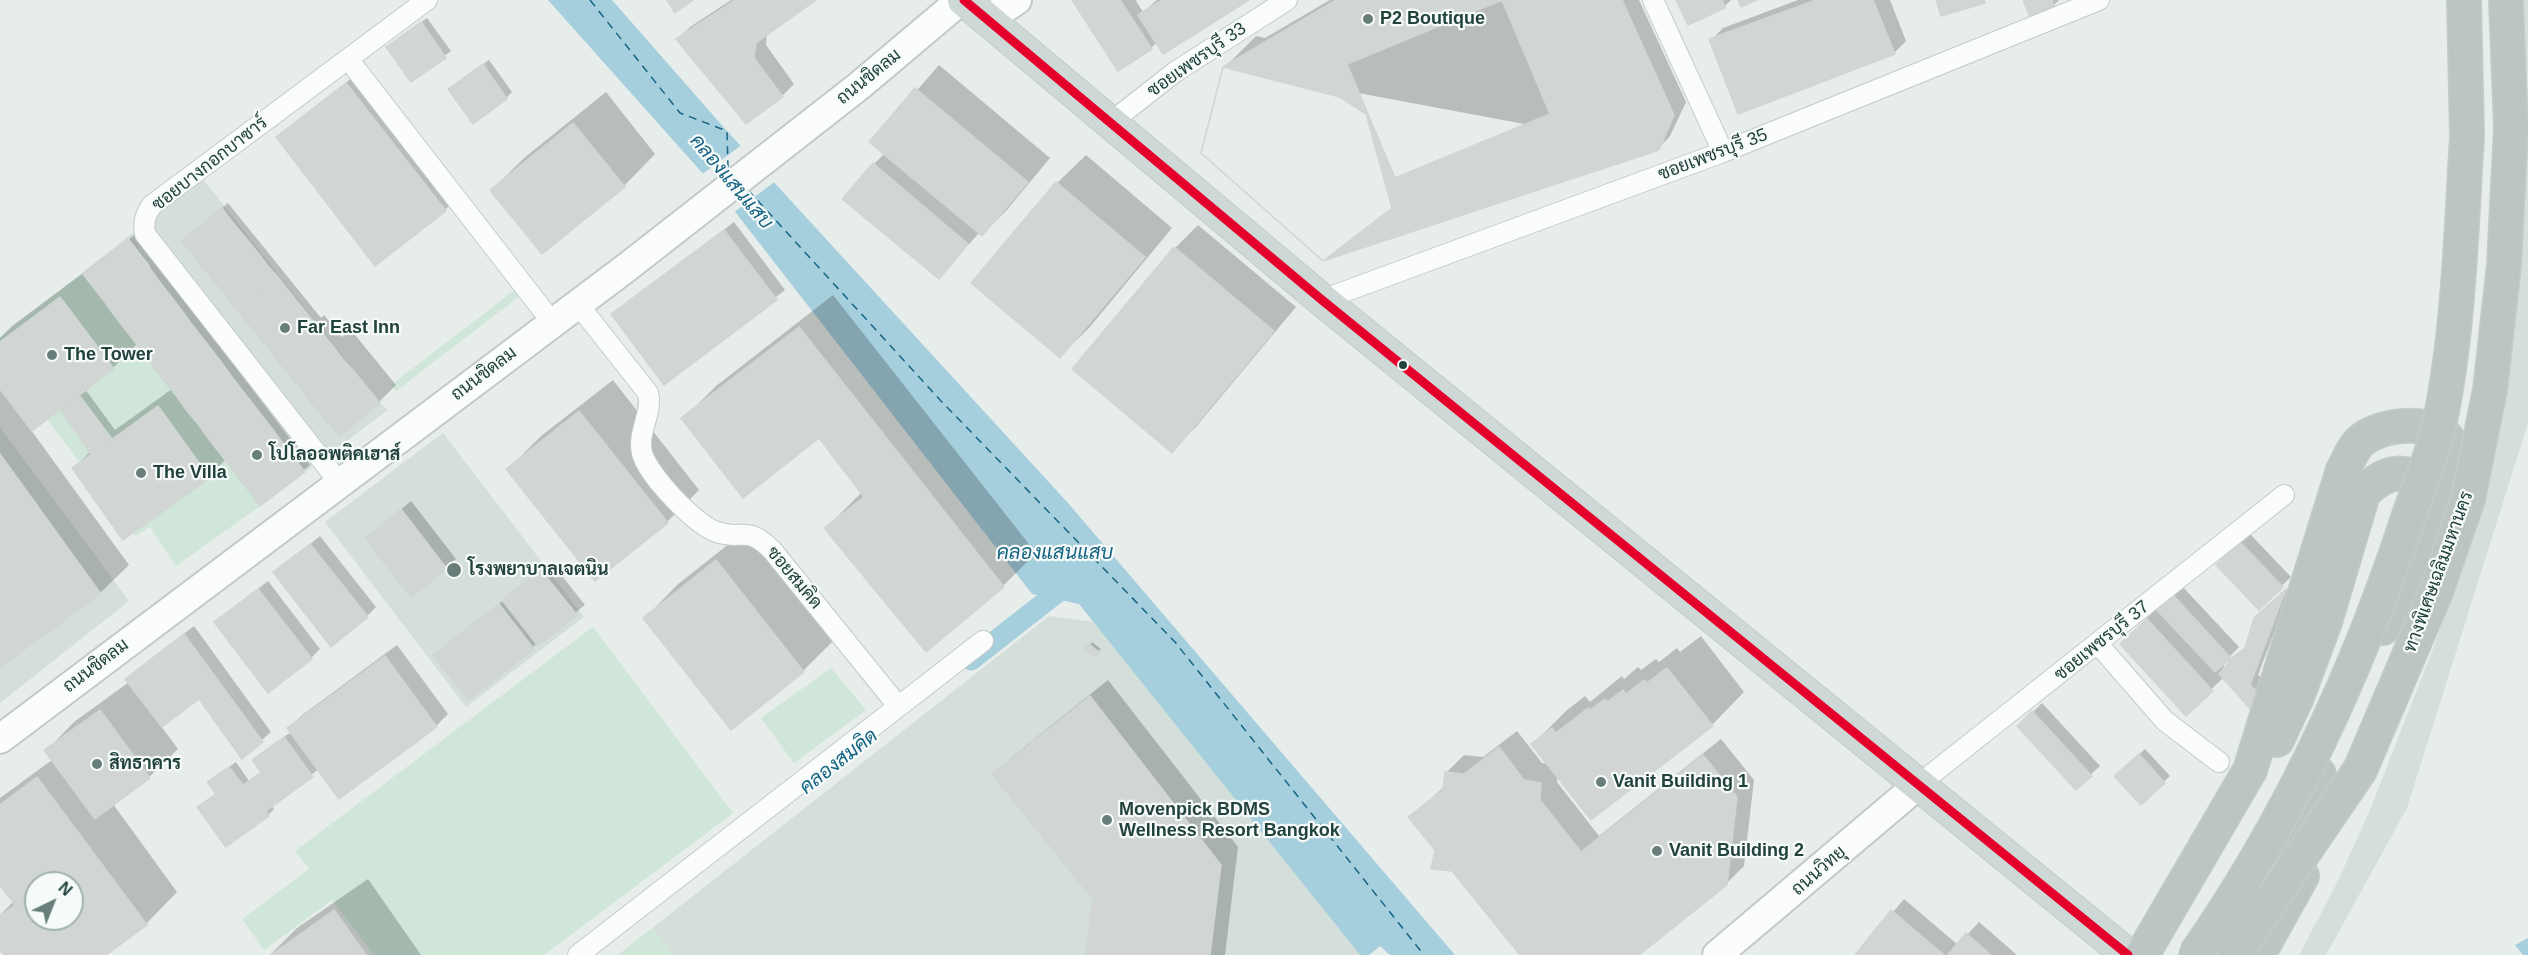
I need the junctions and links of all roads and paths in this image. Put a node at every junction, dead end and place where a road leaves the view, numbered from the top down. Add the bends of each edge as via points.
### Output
1 (427, 0) edge
2 (962, 0) edge
3 (1017, 0) edge
4 (1287, 0) edge
5 (1653, 0) edge
6 (2099, 0) edge
7 (2464, 0) edge
8 (2505, 0) edge
9 (987, 20) junction
10 (355, 68) dead end
11 (1110, 123) junction
12 (1723, 152) junction
13 (1322, 300) junction
14 (577, 303) junction
15 (552, 322) junction
16 (339, 482) junction
17 (2284, 495) dead end
18 (2448, 495) junction
19 (982, 640) dead end
20 (2098, 644) junction
21 (898, 706) junction
22 (0, 739) edge
23 (2218, 762) dead end
24 (1918, 785) junction
25 (578, 955) edge
26 (1717, 955) edge
27 (2128, 955) edge
28 (2142, 955) edge
29 (2156, 955) edge
30 (2195, 955) edge
31 (2222, 955) edge
32 (2234, 955) edge
33 (2258, 955) edge

1 - 16 street, ซอยบางกอกบาซาร์ via 182,182 146,214 145,234
2 - 9 main road
2 - 14 street, ถนนชิดลม via 859,86
3 - 9 street
4 - 11 street, ซอยเพชรบุรี 33 via 1175,72
5 - 12 street
6 - 12 street, ซอยเพชรบุรี 35
7 - 30 highway, bridge via 2467,137 2458,285 2440,423 2385,589 2320,736 2264,851
8 - 32 highway, ทางพิเศษเฉลิมมหานคร, bridge via 2511,128 2504,265 2490,390 2468,500 2436,592 2360,770
9 - 11 main road
10 - 15 street
11 - 13 main road
12 - 13 street, ซอยเพชรบุรี 35
13 - 24 main road
14 - 15 street, ถนนชิดลม
14 - 21 street, ซอยสมคิด via 648,393 642,454 670,496 718,533 745,533 766,544
15 - 16 street, ถนนชิดลม
16 - 22 street, ถนนชิดลม
17 - 20 street, ซอยเพชรบุรี 37
18 - 28 highway via 2456,456 2446,437 2421,427 2397,426 2379,430 2358,443 2343,470 2250,770
18 - 29 highway via 2417,477 2396,473 2375,481 2363,494 2325,622 2297,697 2254,788 2181,921
18 - 31 highway via 2391,609 2318,778
18 - 33 highway via 2424,598 2340,800
19 - 21 street
20 - 23 street via 2165,721
20 - 24 street, ซอยเพชรบุรี 37
21 - 25 street
24 - 26 street, ถนนวิทยุ
24 - 27 main road

